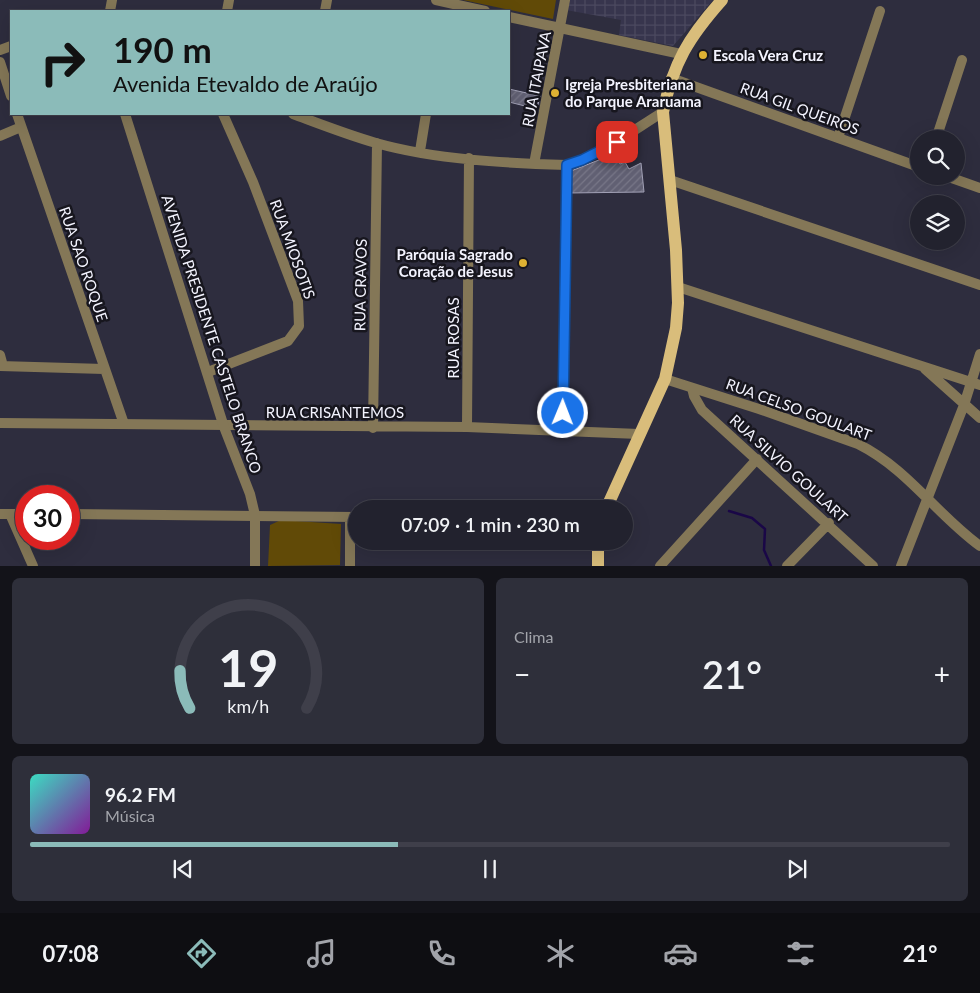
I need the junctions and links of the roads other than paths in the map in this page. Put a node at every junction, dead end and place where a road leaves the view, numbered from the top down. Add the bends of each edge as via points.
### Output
1 (565, 0) edge
2 (722, 0) edge
3 (442, 3) edge
4 (480, 10) edge
5 (880, 11) dead end
6 (510, 17) edge
7 (561, 29) junction
8 (681, 54) junction
9 (962, 60) dead end
10 (0, 62) edge
11 (671, 78) junction
12 (10, 93) edge
13 (663, 112) junction
14 (17, 115) edge
15 (125, 115) edge
16 (223, 115) edge
17 (426, 115) edge
18 (308, 116) edge
19 (21, 127) junction
20 (939, 130) edge
21 (0, 136) edge
22 (838, 138) junction
23 (377, 143) junction
24 (420, 151) junction
25 (469, 158) junction
26 (534, 164) junction
27 (910, 164) edge
28 (567, 165) junction
29 (670, 180) junction
30 (965, 183) edge
31 (980, 188) edge
32 (980, 285) edge
33 (678, 286) junction
34 (980, 354) edge
35 (0, 355) edge
36 (1, 366) edge
37 (924, 367) junction
38 (104, 369) junction
39 (208, 372) junction
40 (665, 380) junction
41 (976, 383) edge
42 (692, 388) junction
43 (964, 405) junction
44 (980, 418) edge
45 (0, 423) edge
46 (124, 424) junction
47 (224, 427) junction
48 (467, 427) junction
49 (373, 428) junction
50 (563, 429) junction
51 (639, 434) junction
52 (757, 459) junction
53 (928, 499) junction
54 (610, 500) edge
55 (5, 514) edge
56 (80, 514) edge
57 (254, 516) junction
58 (348, 517) edge
59 (829, 523) junction
60 (980, 546) edge
61 (351, 550) edge
62 (598, 550) edge
63 (34, 566) edge
64 (255, 566) edge
65 (350, 566) edge
66 (598, 566) edge
67 (660, 566) edge
68 (787, 566) edge
69 (873, 566) edge
70 (901, 566) edge

1 - 7 street, RUA ITAIPAVA
2 - 8 main road
3 - 4 street
5 - 22 street
6 - 7 street
7 - 8 street
7 - 26 street, RUA ITAIPAVA
8 - 11 main road
9 - 20 street
10 - 12 street
11 - 13 main road
11 - 22 street, RUA GIL QUEIROS
13 - 28 street via 610,146
13 - 29 main road
14 - 19 street, RUA SAO ROQUE
15 - 39 street, AVENIDA PRESIDENTE CASTELO BRANCO
16 - 39 street, RUA MIOSOTIS via 253,182 298,301 299,326 288,341
17 - 24 street
18 - 23 street
19 - 21 street
19 - 38 street, RUA SAO ROQUE
22 - 27 street, RUA GIL QUEIROS
23 - 24 street
23 - 49 street, RUA CRAVOS
24 - 25 street
25 - 26 street
25 - 48 street, RUA ROSAS
26 - 28 street
28 - 50 street
29 - 32 street
29 - 33 main road
30 - 31 street
33 - 37 street
33 - 40 main road via 676,328
34 - 41 street
35 - 36 street
36 - 38 street
37 - 41 street
37 - 43 street
38 - 46 street, RUA SAO ROQUE
39 - 47 street, AVENIDA PRESIDENTE CASTELO BRANCO
40 - 42 street, RUA CELSO GOULART
40 - 51 main road
41 - 43 street
42 - 52 street, RUA SILVIO GOULART via 702,410
42 - 53 street, RUA CELSO GOULART via 858,444 887,460
43 - 44 street
43 - 53 street
45 - 46 street, RUA CRISANTEMOS
46 - 47 street, RUA CRISANTEMOS
47 - 49 street, RUA CRISANTEMOS
47 - 57 street, AVENIDA PRESIDENTE CASTELO BRANCO via 250,494
48 - 49 street, RUA CRISANTEMOS
48 - 50 street, RUA CRISANTEMOS
50 - 51 street, RUA CRISANTEMOS
51 - 54 main road
52 - 59 street, RUA SILVIO GOULART
52 - 67 street
53 - 60 street, RUA CELSO GOULART
53 - 70 street
55 - 63 street
56 - 57 street
57 - 58 street
57 - 64 street, AVENIDA PRESIDENTE CASTELO BRANCO
59 - 68 street
59 - 69 street, RUA SILVIO GOULART
61 - 65 street
62 - 66 main road

